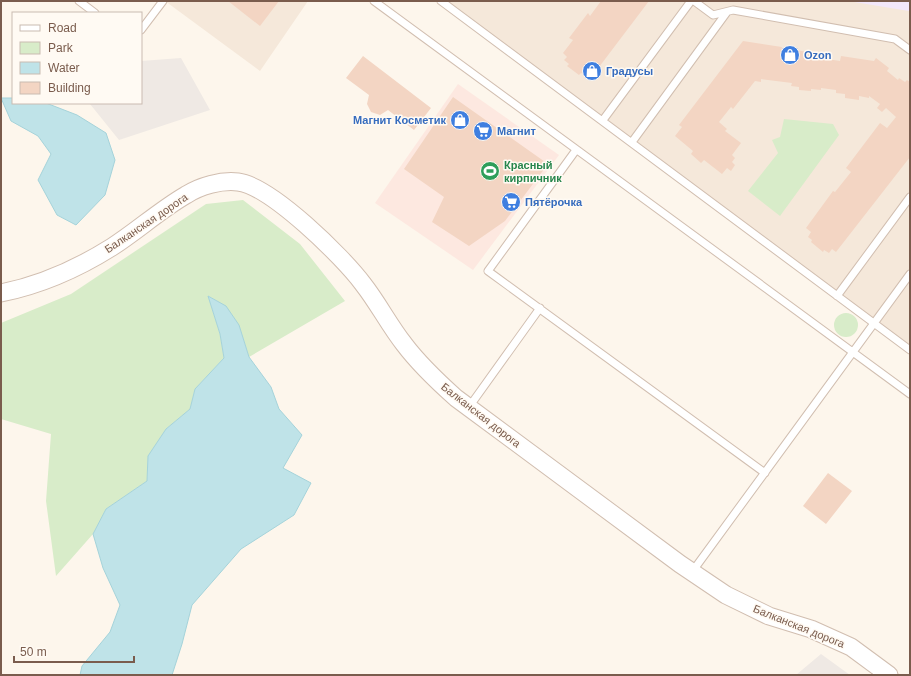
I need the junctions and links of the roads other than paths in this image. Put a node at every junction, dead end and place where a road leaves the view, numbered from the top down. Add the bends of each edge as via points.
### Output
1 (79, 1) edge
2 (163, 1) edge
3 (374, 1) edge
4 (441, 1) edge
5 (691, 1) edge
6 (694, 1) edge
7 (94, 12) edge
8 (727, 12) junction
9 (142, 29) edge
10 (910, 50) edge
11 (603, 120) junction
12 (632, 142) junction
13 (576, 150) junction
14 (910, 197) edge
15 (910, 274) edge
16 (1, 293) edge
17 (837, 296) junction
18 (540, 308) junction
19 (874, 324) junction
20 (910, 350) edge
21 (853, 352) junction
22 (910, 394) edge
23 (468, 408) junction
24 (764, 473) junction
25 (692, 572) junction
26 (889, 675) edge

1 - 7 lane
2 - 9 lane
3 - 13 lane
4 - 11 lane
5 - 11 lane
6 - 8 lane via 713,15
8 - 10 lane via 732,10 895,39
8 - 12 lane
11 - 12 lane
12 - 17 lane
13 - 18 lane via 488,271
13 - 21 lane
14 - 17 lane
15 - 19 lane
16 - 23 street, Балканская дорога via 28,288 85,263 112,247 186,194 211,184 238,182 264,193 292,213 332,250 363,283 403,343 427,372
17 - 19 lane
18 - 23 lane
18 - 24 lane
19 - 20 lane
19 - 21 lane
21 - 22 lane
21 - 24 lane
23 - 25 street, Балканская дорога
24 - 25 lane
25 - 26 street, Балканская дорога via 726,595 769,616 810,628 851,647

